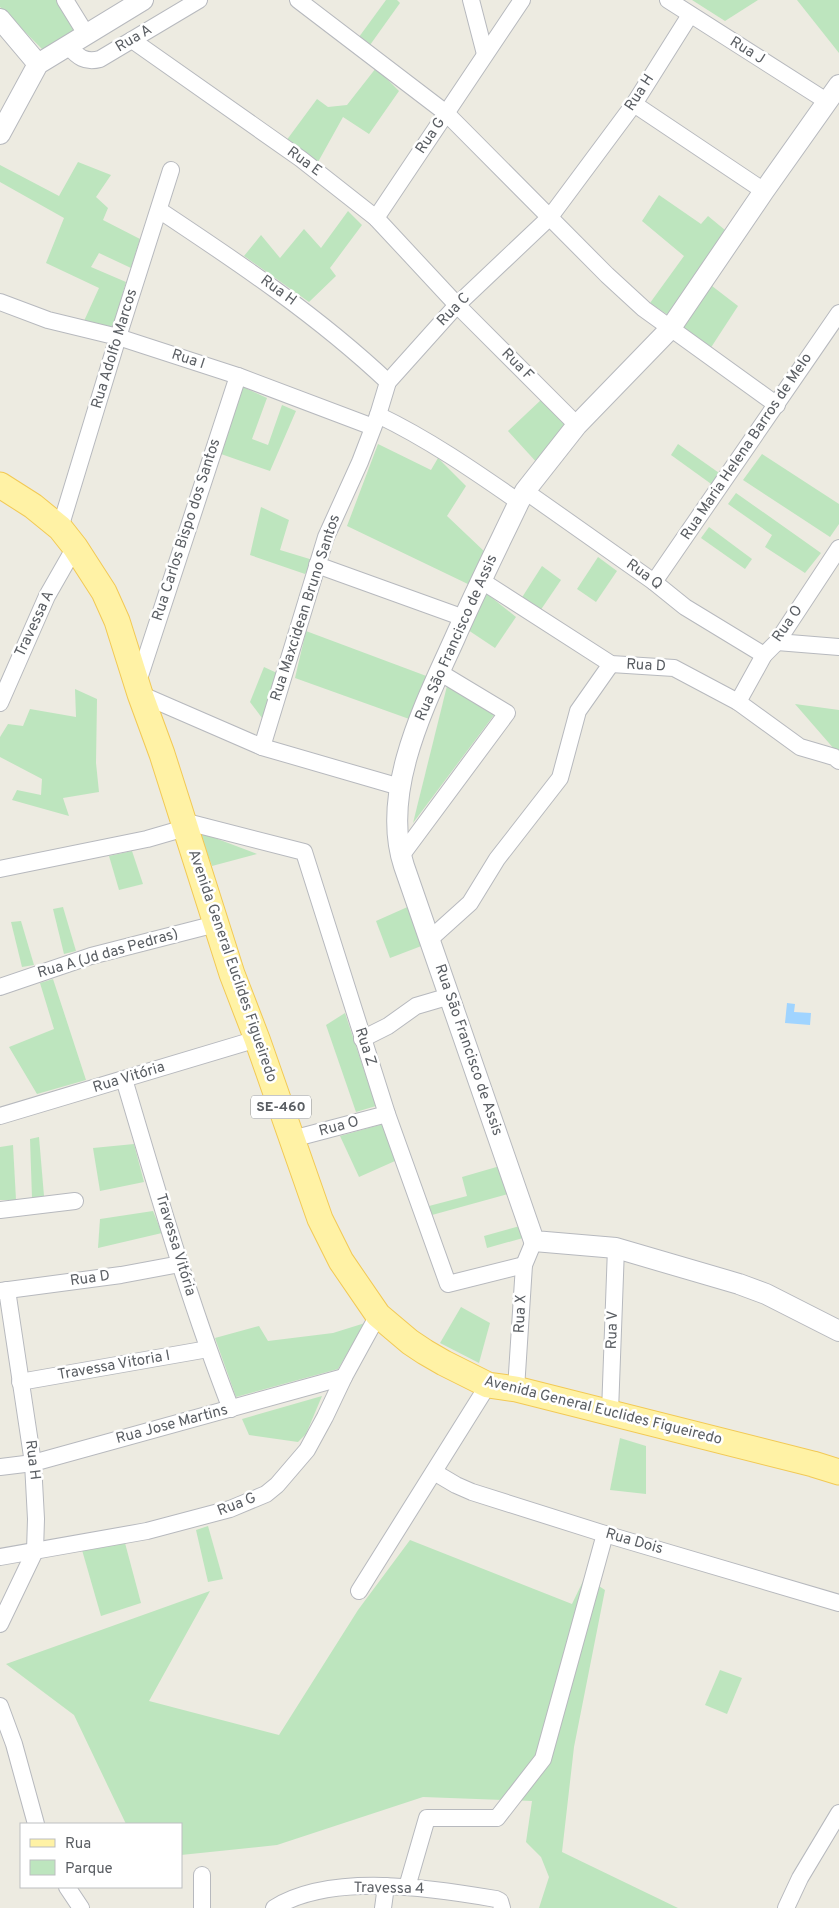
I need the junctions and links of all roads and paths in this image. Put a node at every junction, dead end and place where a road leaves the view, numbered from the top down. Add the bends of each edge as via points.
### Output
1 (65, 0) edge
2 (143, 0) edge
3 (199, 0) edge
4 (298, 0) edge
5 (471, 0) edge
6 (522, 0) edge
7 (668, 0) edge
8 (690, 15) junction
9 (0, 19) edge
10 (86, 34) junction
11 (132, 40) junction
12 (68, 46) junction
13 (485, 54) junction
14 (38, 64) junction
15 (839, 85) edge
16 (828, 102) junction
17 (634, 104) junction
18 (446, 113) junction
19 (0, 134) edge
20 (171, 170) dead end
21 (764, 191) junction
22 (160, 210) junction
23 (550, 217) junction
24 (376, 218) junction
25 (0, 302) edge
26 (457, 305) junction
27 (839, 313) edge
28 (670, 329) junction
29 (118, 337) junction
30 (238, 376) junction
31 (388, 382) junction
32 (777, 405) junction
33 (375, 421) junction
34 (577, 426) junction
35 (0, 485) edge
36 (522, 497) junction
37 (67, 538) junction
38 (839, 548) edge
39 (317, 564) junction
40 (482, 581) junction
41 (654, 582) junction
42 (464, 618) junction
43 (777, 642) junction
44 (839, 647) edge
45 (764, 655) junction
46 (611, 664) junction
47 (439, 672) junction
48 (139, 689) junction
49 (738, 702) junction
50 (0, 703) edge
51 (262, 747) junction
52 (839, 760) edge
53 (400, 787) junction
54 (184, 825) junction
55 (401, 856) junction
56 (0, 870) edge
57 (216, 924) junction
58 (430, 939) junction
59 (0, 987) edge
60 (450, 996) junction
61 (362, 1039) junction
62 (257, 1040) junction
63 (124, 1079) junction
64 (387, 1114) junction
65 (0, 1116) edge
66 (292, 1139) junction
67 (75, 1201) dead end
68 (0, 1210) edge
69 (534, 1241) junction
70 (616, 1248) junction
71 (180, 1264) junction
72 (524, 1265) junction
73 (4, 1290) edge
74 (378, 1315) junction
75 (839, 1331) edge
76 (208, 1349) junction
77 (344, 1377) junction
78 (20, 1382) junction
79 (488, 1385) junction
80 (516, 1389) junction
81 (231, 1409) junction
82 (610, 1412) junction
83 (33, 1463) junction
84 (814, 1464) junction
85 (839, 1465) edge
86 (0, 1467) edge
87 (434, 1472) junction
88 (839, 1472) edge
89 (605, 1534) junction
90 (35, 1551) junction
91 (0, 1557) edge
92 (359, 1591) dead end
93 (839, 1603) edge
94 (0, 1624) edge
95 (0, 1706) edge
96 (839, 1813) edge
97 (36, 1823) edge
98 (202, 1875) dead end
99 (386, 1886) junction
100 (407, 1887) junction
101 (68, 1888) edge
102 (81, 1908) edge
103 (202, 1908) edge
104 (274, 1908) edge
105 (382, 1908) edge
106 (502, 1908) edge
107 (786, 1908) edge

1 - 10 street
2 - 10 street
3 - 11 street, Rua A
4 - 18 street
5 - 13 street
6 - 13 street, Rua G
7 - 8 street, Rua J
8 - 16 street, Rua J
8 - 17 street, Rua H
9 - 14 street
10 - 12 street
11 - 12 street, Rua A via 91,61 80,58
11 - 24 street, Rua E via 301,159
12 - 14 street
13 - 18 street, Rua G
14 - 19 street
15 - 16 street, Rua São Francisco de Assis
16 - 21 street, Rua São Francisco de Assis
17 - 21 street
17 - 23 street, Rua H
18 - 23 street
18 - 24 street, Rua G
20 - 22 street, Rua Adolfo Marcos
21 - 28 street, Rua São Francisco de Assis
22 - 29 street, Rua Adolfo Marcos
22 - 31 street, Rua H via 303,309
23 - 26 street, Rua C
23 - 28 street via 607,275
24 - 26 street, Rua E
25 - 29 street, Rua I via 73,327
26 - 31 street, Rua C
26 - 34 street, Rua F
27 - 32 street, Rua Maria Helena Barros de Melo
28 - 32 street
28 - 34 street, Rua São Francisco de Assis
29 - 30 street, Rua I
29 - 37 street, Rua Adolfo Marcos
30 - 33 street, Rua I
30 - 48 street, Rua Carlos Bispo dos Santos
31 - 33 street, Rua C
32 - 41 street, Rua Maria Helena Barros de Melo
33 - 36 street, Rua I via 404,428
33 - 39 street, Rua Maxcidean Bruno Santos
34 - 36 street, Rua São Francisco de Assis
35 - 37 main road, Avenida General Euclides Figueiredo / SE-460 via 33,506
36 - 40 street, Rua São Francisco de Assis
36 - 41 street, Rua Q
37 - 48 main road, Avenida General Euclides Figueiredo / SE-460 via 104,592
37 - 50 street, Travessa A via 47,596
38 - 43 street, Rua O
39 - 42 street
39 - 51 street, Rua Maxcidean Bruno Santos
40 - 42 street, Rua São Francisco de Assis
40 - 46 street, Rua D
41 - 45 street, Rua Q via 685,608
42 - 47 street, Rua São Francisco de Assis
43 - 44 street
43 - 45 street, Rua O
45 - 49 street, Rua O
46 - 49 street, Rua D via 674,668
46 - 58 street via 578,711 560,778 497,859 470,903
47 - 53 street, Rua São Francisco de Assis via 406,759
47 - 55 street via 507,713
48 - 51 street
48 - 54 main road, Avenida General Euclides Figueiredo / SE-460
49 - 52 street, Rua D via 800,748
51 - 53 street
53 - 55 street, Rua São Francisco de Assis via 397,829
54 - 56 street via 138,841
54 - 57 main road, Avenida General Euclides Figueiredo / SE-460
54 - 61 street, Rua Z via 304,852
55 - 58 street, Rua São Francisco de Assis
57 - 59 street, Rua A (Jd das Pedras) via 91,956
57 - 62 main road, Avenida General Euclides Figueiredo / SE-460
58 - 60 street, Rua São Francisco de Assis
60 - 61 street via 416,1006
60 - 69 street, Rua São Francisco de Assis
61 - 64 street, Rua Z
62 - 63 street, Rua Vitória
62 - 66 main road, Avenida General Euclides Figueiredo / SE-460
63 - 65 street, Rua Vitória
63 - 71 street, Travessa Vitória
64 - 66 street, Rua O
64 - 72 street, Rua Z via 448,1284
66 - 74 main road, Avenida General Euclides Figueiredo / SE-460 via 330,1242
67 - 68 street
69 - 70 street
69 - 72 street, Rua X
70 - 75 street via 766,1294
70 - 82 street, Rua V
71 - 73 street, Rua D
71 - 76 street, Travessa Vitória
72 - 80 street, Rua X
73 - 78 street, Rua H
74 - 77 street, Rua G
74 - 79 main road, Avenida General Euclides Figueiredo / SE-460 via 425,1352
76 - 78 street, Travessa Vitoria I
76 - 81 street, Travessa Vitória
77 - 81 street, Rua Jose Martins
77 - 90 street, Rua G via 307,1450 266,1494 199,1518
78 - 83 street, Rua H
79 - 80 main road, Avenida General Euclides Figueiredo / SE-460
79 - 87 street
80 - 82 main road, Avenida General Euclides Figueiredo / SE-460
81 - 83 street, Rua Jose Martins
82 - 84 main road, Avenida General Euclides Figueiredo / SE-460
83 - 86 street, Rua Jose Martins
83 - 90 street, Rua H
84 - 85 main road, Avenida General Euclides Figueiredo / SE-460
84 - 88 main road, Avenida General Euclides Figueiredo / SE-460
87 - 89 street, Rua Dois via 472,1492
87 - 92 street
89 - 93 street, Rua Dois
89 - 100 street via 543,1759 498,1818 427,1818
90 - 91 street, Rua G
90 - 94 street, Rua H
95 - 97 street
96 - 107 street
98 - 103 street
99 - 100 street, Travessa 4
99 - 104 street, Travessa 4 via 318,1891
99 - 105 street
100 - 106 street, Travessa 4 via 494,1898 500,1901
101 - 102 street

